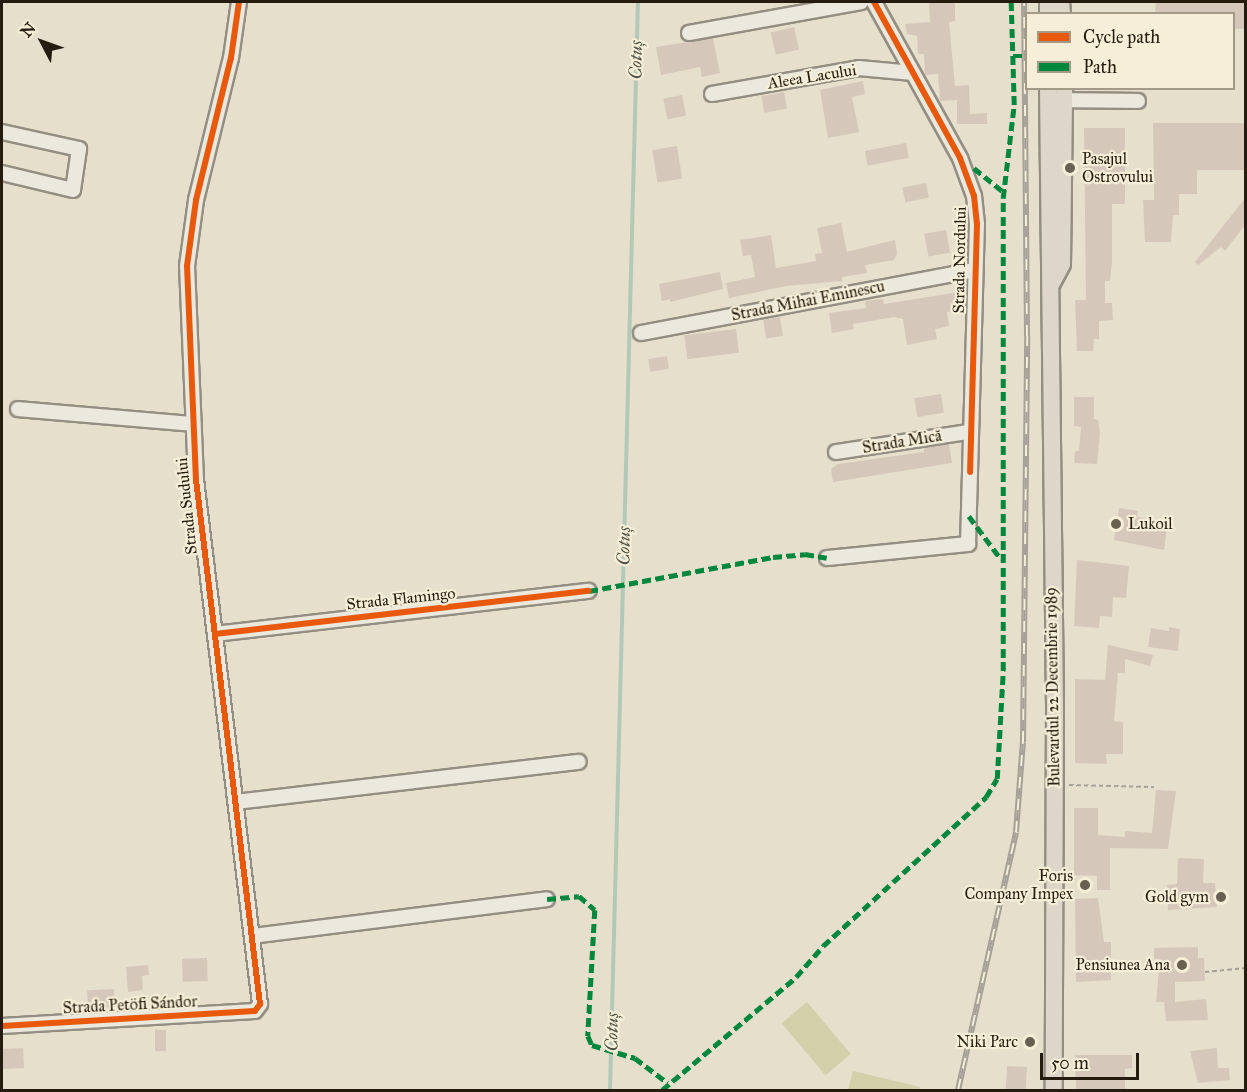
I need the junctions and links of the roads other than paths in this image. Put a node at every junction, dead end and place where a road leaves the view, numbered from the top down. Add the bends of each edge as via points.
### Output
1 (239, 2) edge
2 (861, 2) edge
3 (874, 2) edge
4 (689, 33) dead end
5 (913, 73) junction
6 (712, 94) dead end
7 (1056, 94) edge
8 (1138, 101) dead end
9 (2, 132) edge
10 (2, 173) edge
11 (975, 270) junction
12 (641, 333) dead end
13 (18, 409) dead end
14 (193, 424) junction
15 (969, 432) junction
16 (836, 452) dead end
17 (827, 558) dead end
18 (590, 591) dead end
19 (215, 634) junction
20 (579, 762) dead end
21 (236, 802) junction
22 (547, 899) dead end
23 (252, 936) junction
24 (258, 1009) joint
25 (2, 1026) edge
26 (1054, 1090) edge

1 - 14 street, Strada Sudului via 231,58 190,233
2 - 4 street
3 - 5 street, Strada Nordului
5 - 6 street, Aleea Lacului via 859,68
5 - 11 street, Strada Nordului via 968,176 977,224
7 - 8 street
7 - 26 main road, Bulevardul 22 Decembrie 1989 via 1052,283
9 - 10 street via 79,149 73,189
11 - 12 street, Strada Mihai Eminescu
11 - 15 street, Strada Nordului
13 - 14 street
14 - 19 street, Strada Sudului
15 - 16 street, Strada Mică
15 - 17 street, Strada Nordului via 968,544
18 - 19 street, Strada Flamingo
19 - 21 street, Strada Sudului
20 - 21 street
21 - 23 street, Strada Sudului
22 - 23 street
23 - 24 street, Strada Sudului
24 - 25 street, Strada Petöfi Sándor

